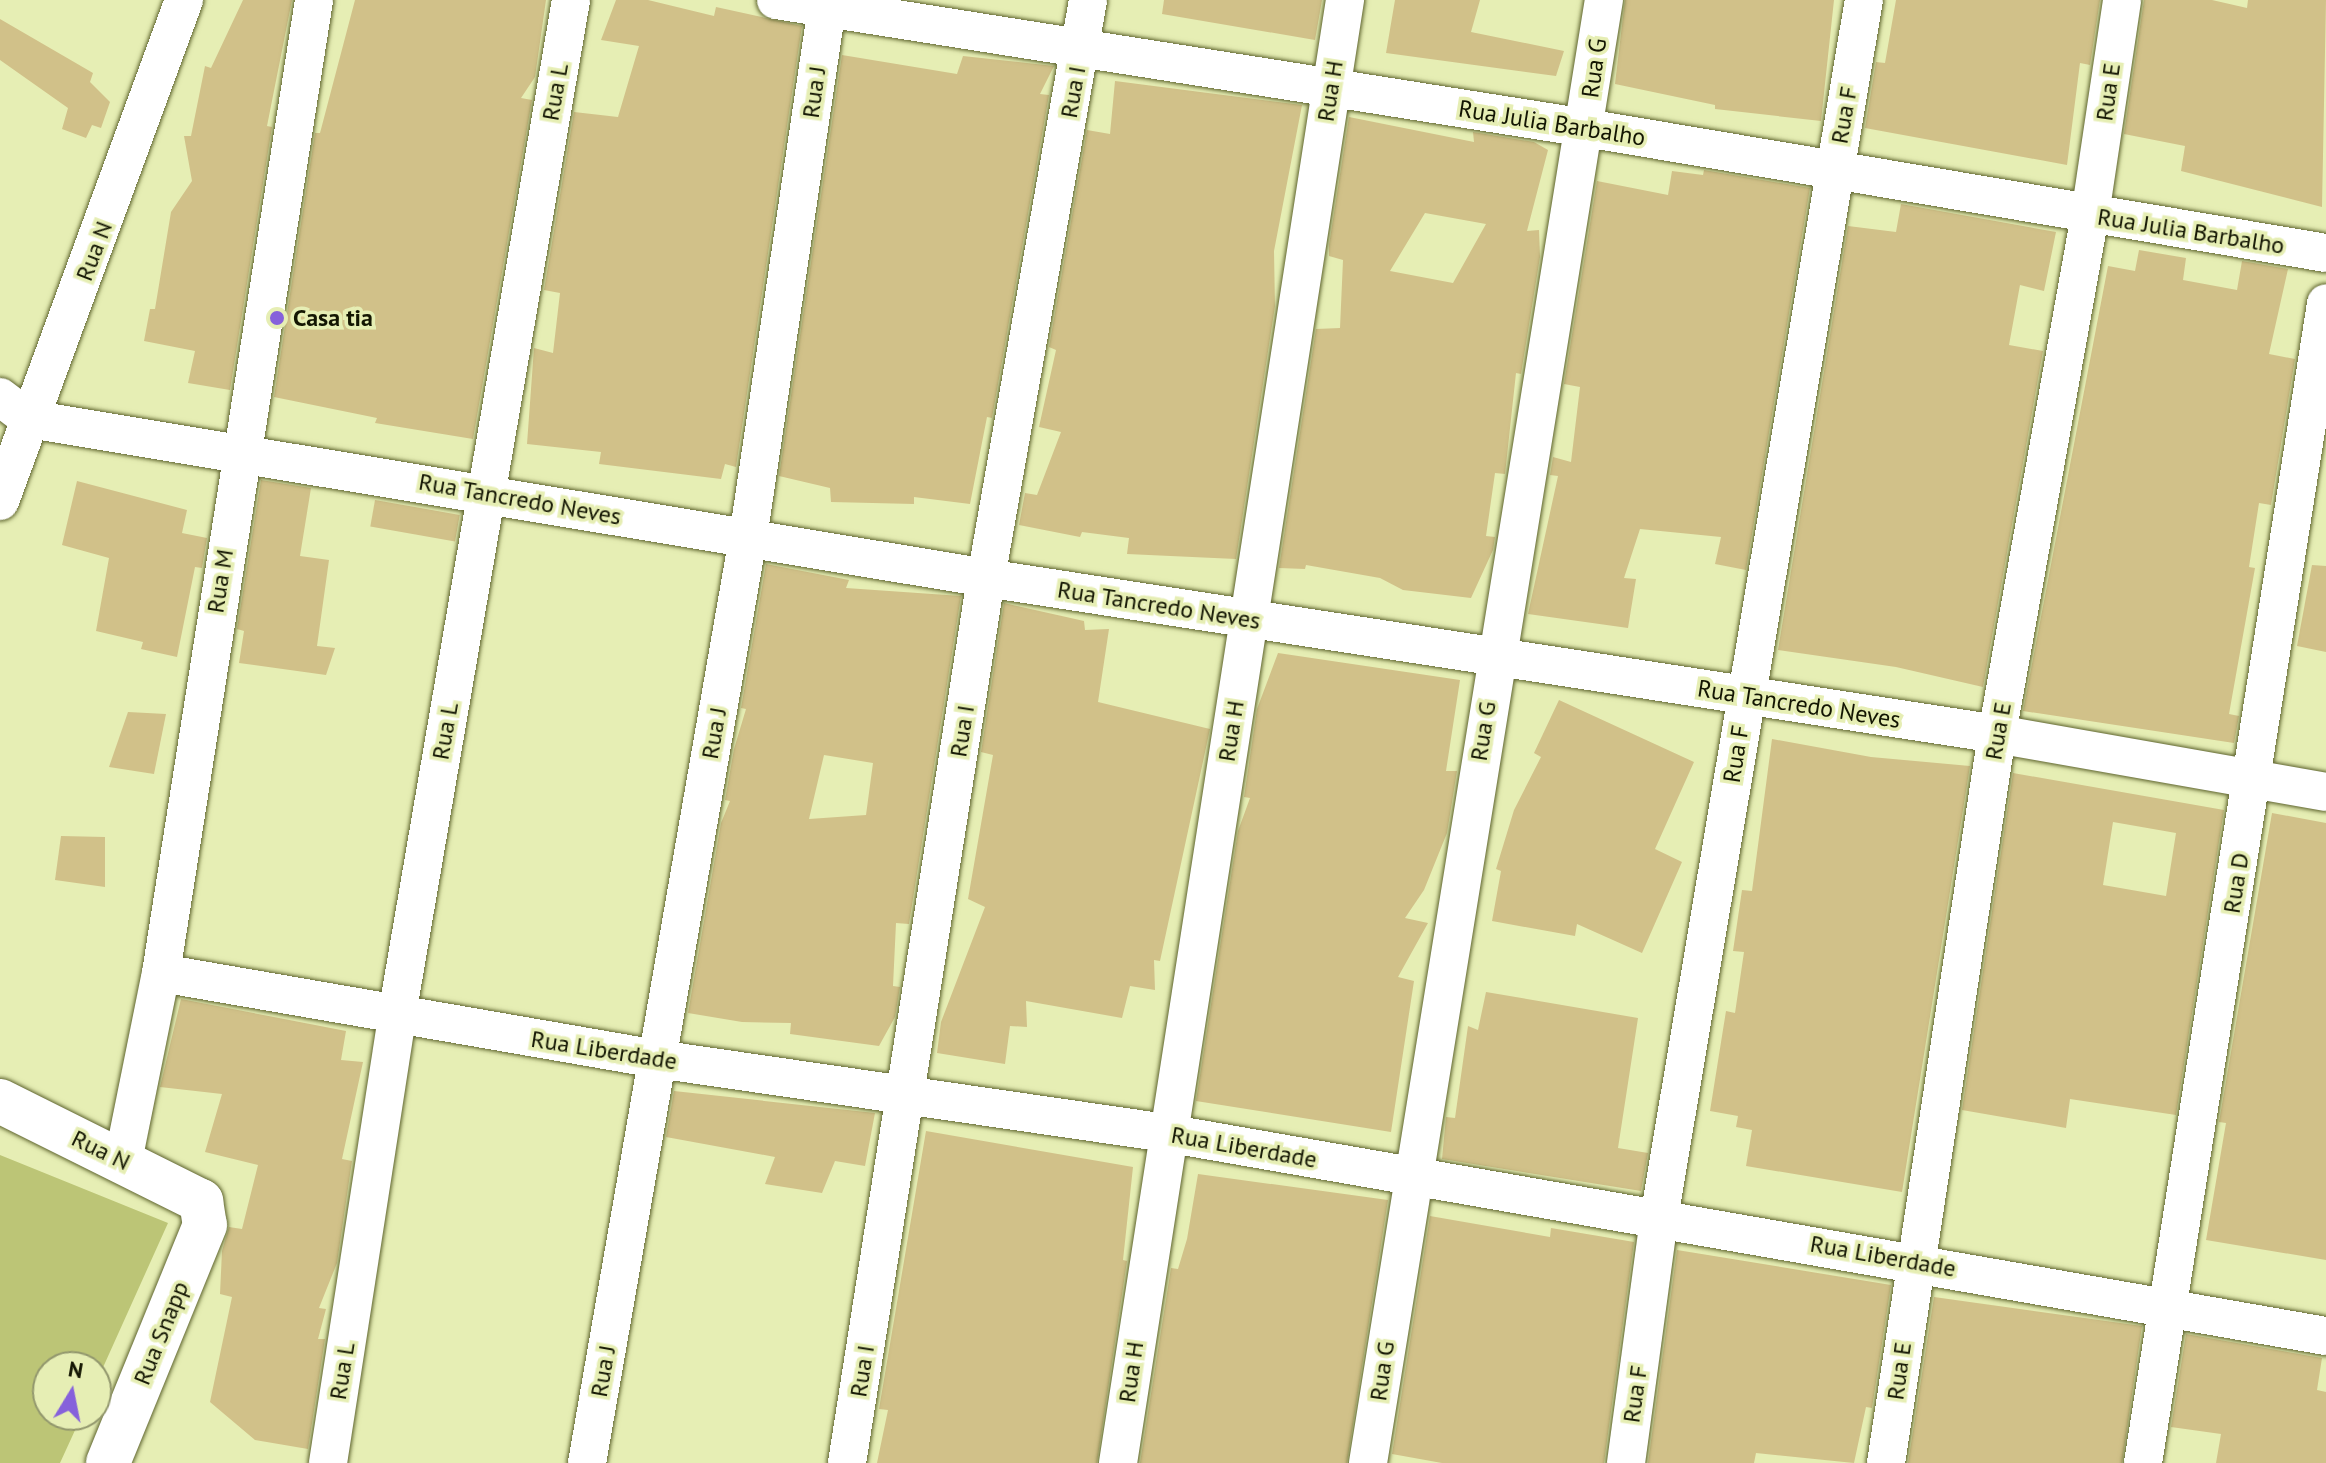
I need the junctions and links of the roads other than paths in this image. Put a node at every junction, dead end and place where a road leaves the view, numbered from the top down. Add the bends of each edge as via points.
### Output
1 (184, 0) edge
2 (314, 0) edge
3 (571, 0) edge
4 (776, 0) edge
5 (1088, 0) edge
6 (1345, 0) edge
7 (1604, 0) edge
8 (1864, 0) edge
9 (2122, 0) edge
10 (827, 4) edge
11 (1080, 52) junction
12 (1331, 89) junction
13 (1586, 128) junction
14 (1834, 169) junction
15 (2090, 215) junction
16 (2326, 253) edge
17 (2326, 303) edge
18 (15, 408) edge
19 (240, 450) junction
20 (485, 492) junction
21 (0, 501) edge
22 (748, 538) junction
23 (986, 578) junction
24 (1249, 619) junction
25 (1495, 655) junction
26 (1746, 698) junction
27 (1997, 734) junction
28 (2253, 778) junction
29 (2326, 792) edge
30 (161, 973) junction
31 (397, 1015) junction
32 (657, 1059) junction
33 (905, 1095) junction
34 (0, 1101) edge
35 (1166, 1133) junction
36 (123, 1161) junction
37 (1411, 1176) junction
38 (201, 1201) joint
39 (1659, 1218) junction
40 (1916, 1261) junction
41 (2170, 1307) junction
42 (2326, 1336) edge
43 (116, 1462) edge
44 (328, 1463) edge
45 (587, 1463) edge
46 (847, 1463) edge
47 (1118, 1463) edge
48 (1368, 1463) edge
49 (1626, 1463) edge
50 (1886, 1463) edge
51 (2143, 1463) edge

1 - 18 street, Rua N
2 - 19 street, Rua M
3 - 20 street, Rua L
4 - 10 street, Rua Julia Barbalho
5 - 11 street, Rua I
6 - 12 street, Rua H
7 - 13 street, Rua G
8 - 14 street, Rua F
9 - 15 street, Rua E
10 - 11 street, Rua Julia Barbalho
10 - 22 street, Rua J
11 - 12 street, Rua Julia Barbalho
11 - 23 street, Rua I
12 - 13 street, Rua Julia Barbalho
12 - 24 street, Rua H
13 - 14 street, Rua Julia Barbalho
13 - 25 street, Rua G
14 - 15 street, Rua Julia Barbalho
14 - 26 street, Rua F
15 - 16 street, Rua Julia Barbalho
15 - 27 street, Rua E
17 - 28 street, Rua D
18 - 19 street, Rua Tancredo Neves
18 - 21 street, Rua N
19 - 20 street, Rua Tancredo Neves
19 - 30 street, Rua M
20 - 22 street, Rua Tancredo Neves
20 - 31 street, Rua L
22 - 23 street, Rua Tancredo Neves
22 - 32 street, Rua J
23 - 24 street, Rua Tancredo Neves
23 - 33 street, Rua I
24 - 25 street, Rua Tancredo Neves
24 - 35 street, Rua H
25 - 26 street, Rua Tancredo Neves
25 - 37 street, Rua G
26 - 27 street, Rua Tancredo Neves
26 - 39 street, Rua F
27 - 28 street, Rua Tancredo Neves
27 - 40 street, Rua E
28 - 29 street, Rua Tancredo Neves
28 - 41 street, Rua D
30 - 31 street, Rua Liberdade
30 - 36 street, Rua M
31 - 32 street, Rua Liberdade
31 - 44 street, Rua L
32 - 33 street, Rua Liberdade
32 - 45 street, Rua J
33 - 35 street, Rua Liberdade
33 - 46 street, Rua I
34 - 36 main road, Rua N
35 - 37 street, Rua Liberdade
35 - 47 street, Rua H
36 - 38 main road, Rua N
37 - 39 street, Rua Liberdade
37 - 48 street, Rua G
38 - 43 main road, Rua Snapp via 205,1225
39 - 40 street, Rua Liberdade
39 - 49 street, Rua F
40 - 41 street, Rua Liberdade
40 - 50 street, Rua E
41 - 42 street, Rua Liberdade
41 - 51 street, Rua D

